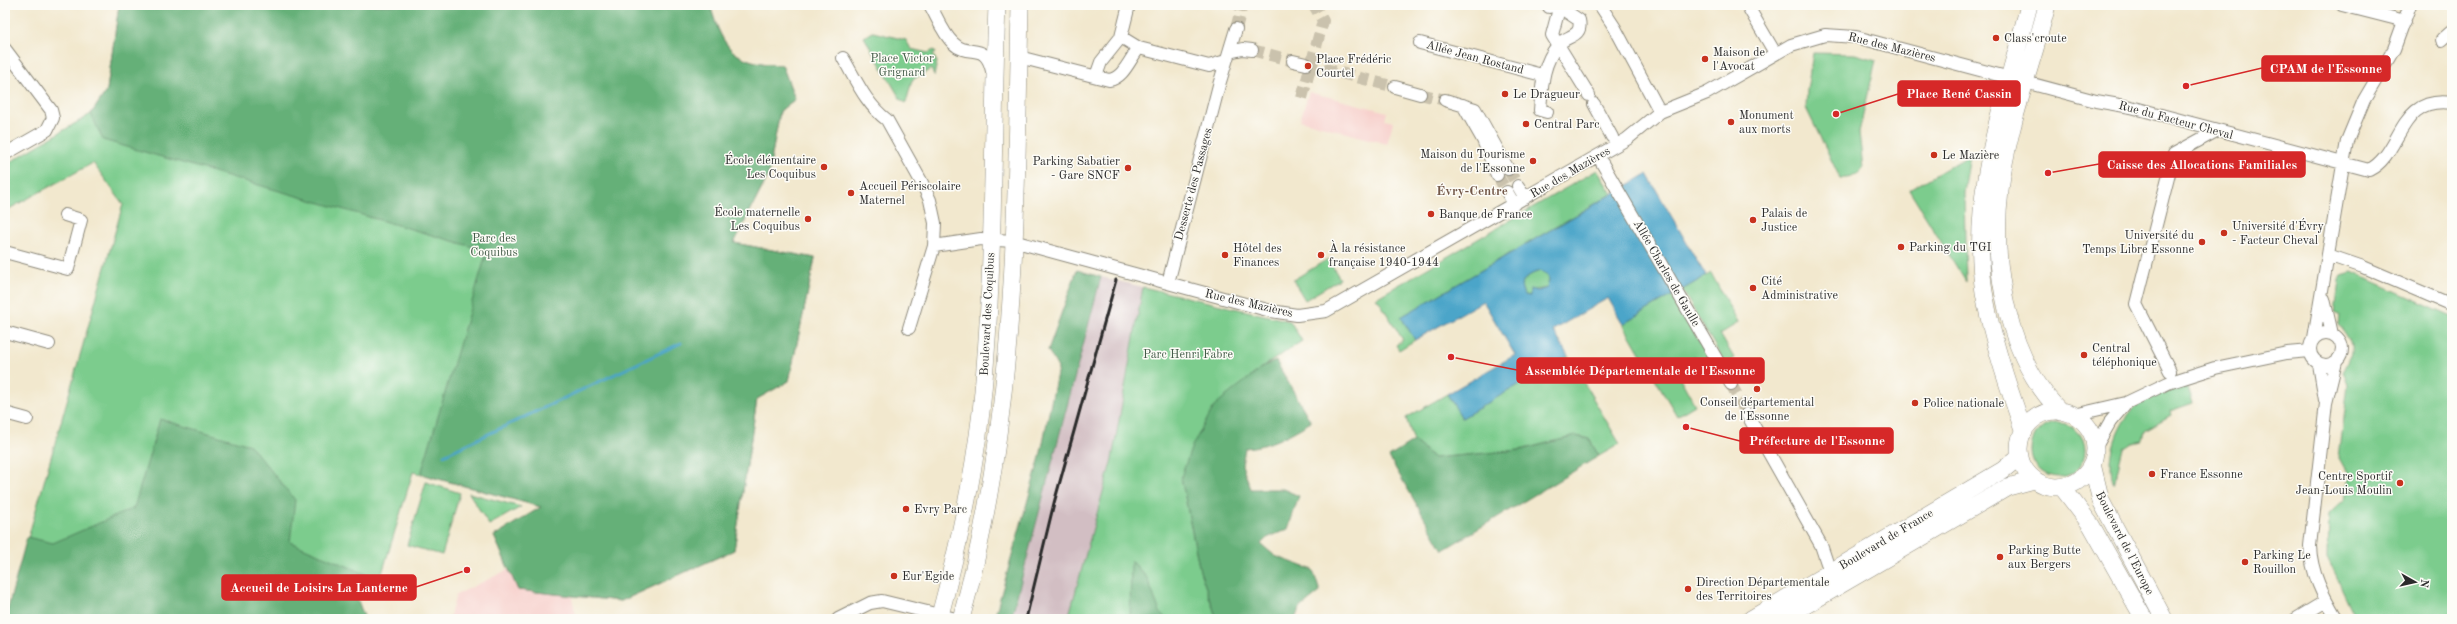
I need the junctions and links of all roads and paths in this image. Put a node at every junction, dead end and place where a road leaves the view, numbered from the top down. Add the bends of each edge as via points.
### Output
1 (930, 5) edge
2 (997, 5) edge
3 (1020, 5) edge
4 (1129, 5) edge
5 (1600, 5) edge
6 (1747, 5) edge
7 (2029, 5) edge
8 (2047, 5) edge
9 (2342, 5) edge
10 (2410, 5) edge
11 (1556, 7) edge
12 (2405, 21) junction
13 (1236, 29) tunnel mouth
14 (2452, 31) edge
15 (1121, 37) junction
16 (2442, 40) dead end
17 (1420, 43) dead end
18 (1558, 45) junction
19 (1139, 48) junction
20 (5, 49) edge
21 (1252, 50) tunnel mouth
22 (1775, 53) junction
23 (1019, 57) junction
24 (1228, 57) junction
25 (843, 58) dead end
26 (1293, 60) tunnel mouth
27 (1306, 64) tunnel mouth
28 (1208, 66) junction
29 (1542, 75) junction
30 (1096, 76) junction
31 (2010, 78) junction
32 (994, 80) junction
33 (2027, 82) junction
34 (1219, 85) junction
35 (1395, 87) tunnel mouth
36 (1420, 94) tunnel mouth
37 (1445, 100) tunnel mouth
38 (2452, 103) edge
39 (1463, 105) junction
40 (1547, 112) dead end
41 (1660, 112) junction
42 (2216, 131) junction
43 (1612, 137) dead end
44 (5, 154) edge
45 (1602, 163) dead end
46 (2342, 163) junction
47 (1508, 169) tunnel mouth
48 (1497, 175) tunnel mouth
49 (1518, 186) tunnel mouth
50 (1507, 192) tunnel mouth
51 (1525, 198) junction
52 (1514, 204) junction
53 (66, 215) dead end
54 (992, 239) junction
55 (1012, 240) junction
56 (934, 246) junction
57 (5, 252) edge
58 (2328, 255) junction
59 (1168, 283) junction
60 (2323, 289) junction
61 (2452, 305) edge
62 (909, 328) dead end
63 (5, 332) edge
64 (2332, 334) junction
65 (2314, 338) junction
66 (49, 344) dead end
67 (2310, 351) junction
68 (2336, 362) junction
69 (2319, 364) junction
70 (2170, 371) dead end
71 (1730, 384) tunnel mouth
72 (2126, 403) junction
73 (2326, 403) junction
74 (5, 413) edge
75 (2067, 413) junction
76 (1747, 414) tunnel mouth
77 (27, 419) dead end
78 (2024, 432) junction
79 (2020, 456) junction
80 (2093, 456) junction
81 (2034, 480) junction
82 (2062, 487) junction
83 (1827, 563) dead end
84 (2326, 601) junction
85 (1790, 612) edge
86 (945, 617) edge
87 (838, 619) edge
88 (961, 619) edge
89 (1751, 619) edge
90 (2144, 619) edge
91 (2164, 619) edge
92 (2296, 619) edge
93 (2337, 619) edge

1 - 32 street via 953,43 984,53 989,59
2 - 32 main road, Boulevard des Coquibus
3 - 23 main road, Boulevard des Coquibus
4 - 15 street
5 - 41 street
6 - 22 street
7 - 31 main road
8 - 33 main road
9 - 12 street
10 - 12 street
11 - 18 street via 1552,35
11 - 18 street via 1579,20 1577,34
12 - 46 street via 2394,49 2354,120
13 - 24 street, Desserte des Passages
14 - 16 street
15 - 19 street
15 - 30 street via 1101,62
17 - 29 street, Allée Jean Rostand
18 - 29 street
18 - 43 street
19 - 28 street
19 - 30 street via 1116,79
20 - 44 street via 51,110 53,118 47,130
21 - 24 street via 1244,49
22 - 31 street, Rue des Mazières via 1816,36 1845,35
22 - 41 street, Rue des Mazières via 1708,93
23 - 30 street
23 - 55 main road, Boulevard des Coquibus
24 - 28 street
24 - 34 street, Desserte des Passages
25 - 56 street via 868,101 876,112 887,120 922,182 930,200 935,223
26 - 27 street
28 - 34 street
29 - 40 street via 1540,110
31 - 33 street, Rue du Facteur Cheval
31 - 78 main road via 1991,147 1984,186 1981,227 1984,292 1992,329
32 - 54 main road, Boulevard des Coquibus
33 - 42 street, Rue du Facteur Cheval
33 - 75 main road via 2000,190 1998,226 2002,279 2012,328 2028,370 2047,398
34 - 59 street, Desserte des Passages
35 - 36 street
37 - 39 street
38 - 46 street, Rue du Facteur Cheval via 2434,102 2415,112 2376,166 2369,170
39 - 47 street via 1475,109
39 - 48 street via 1483,140
41 - 51 street, Rue des Mazières via 1627,139
42 - 46 street, Rue du Facteur Cheval
42 - 70 street via 2174,154 2136,304
45 - 71 street, Allée Charles de Gaulle
46 - 58 street
49 - 51 street
50 - 52 street
51 - 52 street, Rue des Mazières
52 - 59 street, Rue des Mazières via 1338,306 1316,314 1284,314
53 - 57 street via 81,220 68,269
54 - 55 street, Rue des Mazières
54 - 56 street, Rue des Mazières
54 - 86 main road, Boulevard des Coquibus via 981,413
55 - 59 street, Rue des Mazières
55 - 88 main road, Boulevard des Coquibus via 1009,322 1001,413 990,488 970,588
56 - 62 street
58 - 60 street
58 - 61 street
60 - 64 street
60 - 65 street
63 - 66 street
64 - 65 street via 2321,333
64 - 68 street via 2342,347
65 - 67 street
67 - 69 street
67 - 72 street via 2287,353 2215,368 2168,383
68 - 69 street via 2328,365
68 - 73 street
69 - 73 street
72 - 75 street
72 - 80 street via 2110,422
73 - 84 street via 2310,546 2311,563
74 - 77 street
75 - 78 main road via 2048,412 2036,418
75 - 80 main road via 2089,429
76 - 83 street via 1821,545
78 - 79 main road via 2020,443
79 - 81 main road via 2025,469
79 - 85 main road, Boulevard de France via 2003,470
80 - 82 main road via 2080,480
80 - 91 main road, Boulevard de l'Europe via 2101,501
81 - 82 main road via 2047,486
81 - 85 main road, Boulevard de France via 2008,487
82 - 90 main road, Boulevard de l'Europe via 2091,525
84 - 92 street
84 - 93 street
85 - 89 main road, Boulevard de France
86 - 87 street via 882,601 870,603

